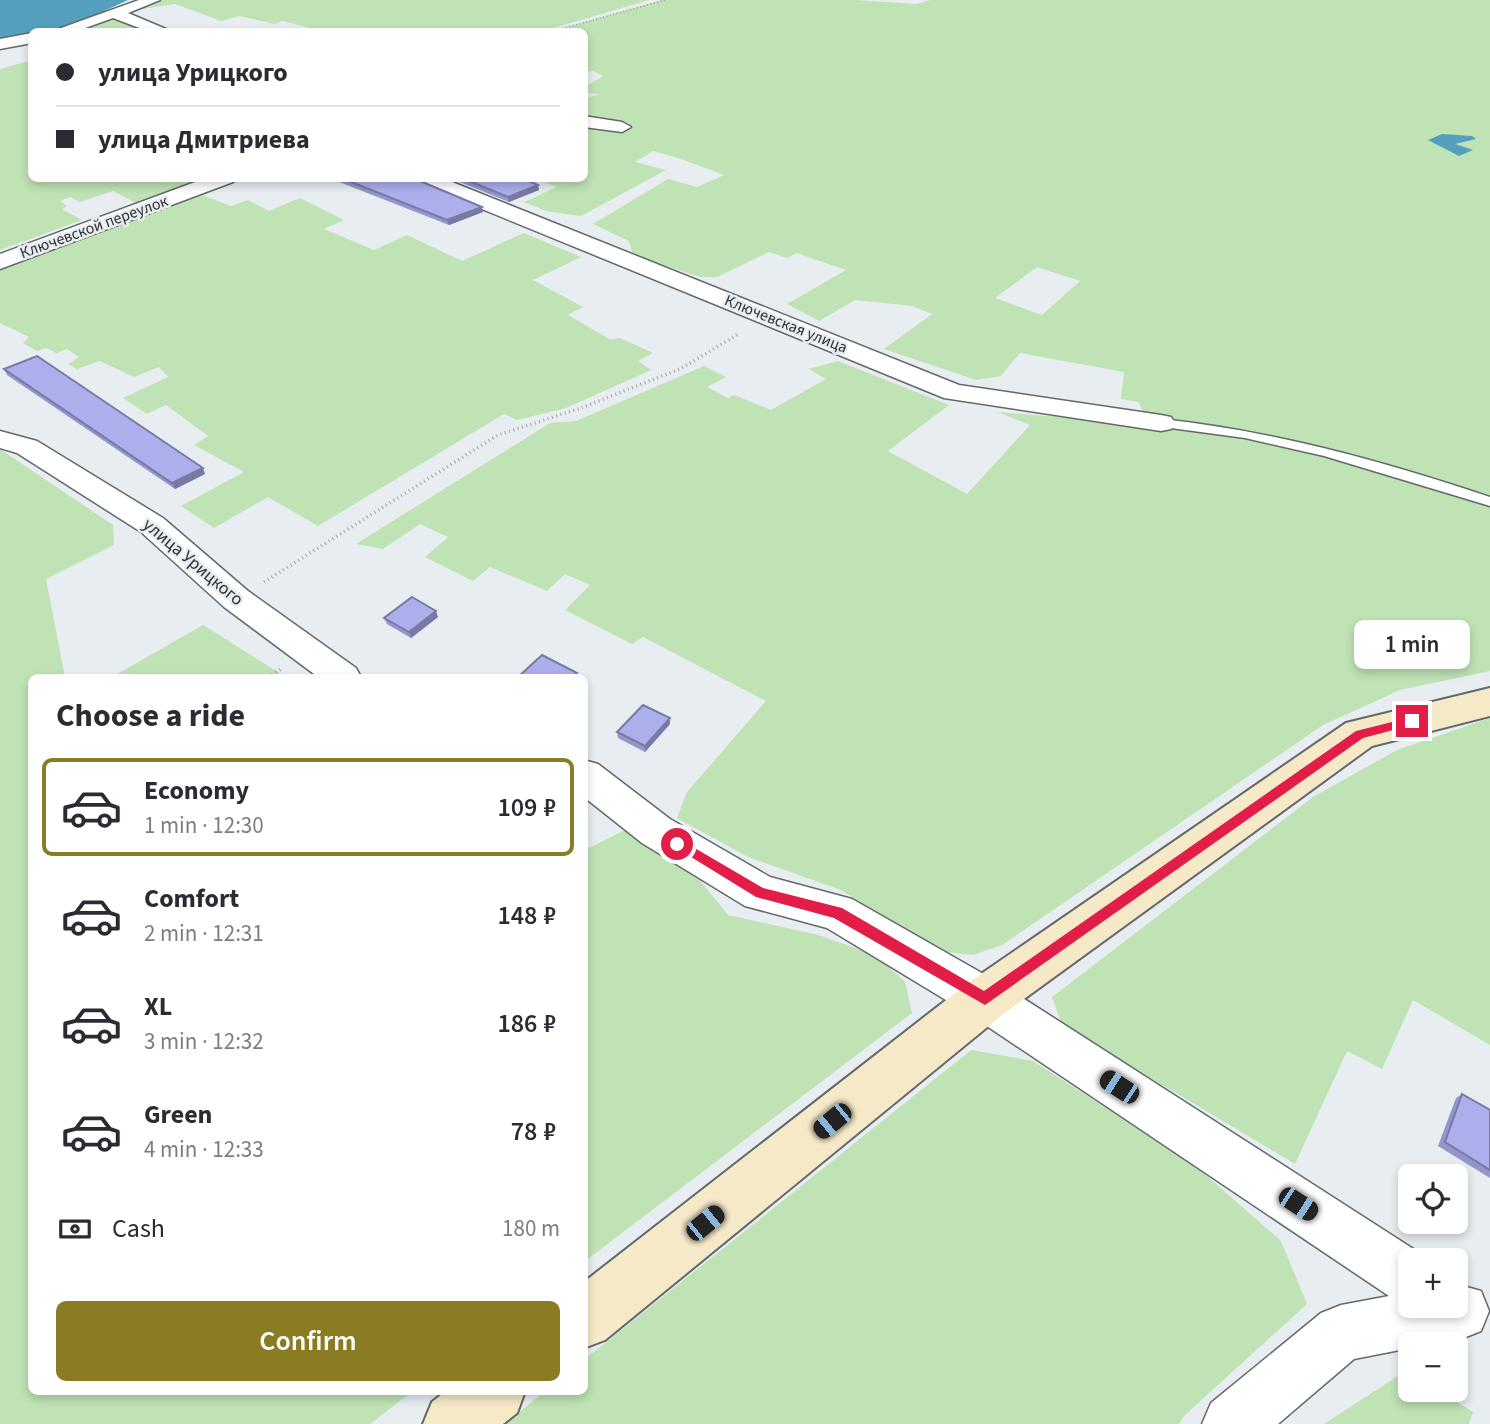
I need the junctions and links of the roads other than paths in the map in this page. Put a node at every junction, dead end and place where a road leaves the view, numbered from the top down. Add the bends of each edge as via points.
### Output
1 (153, 0) edge
2 (113, 13) junction
3 (69, 28) edge
4 (155, 28) edge
5 (28, 39) edge
6 (0, 44) edge
7 (588, 122) edge
8 (622, 127) dead end
9 (215, 182) edge
10 (433, 182) edge
11 (0, 262) edge
12 (1161, 422) joint
13 (0, 439) edge
14 (1490, 502) edge
15 (339, 674) edge
16 (1490, 702) edge
17 (588, 778) edge
18 (985, 999) junction
19 (1398, 1270) edge
20 (588, 1317) edge
21 (1430, 1318) edge
22 (490, 1395) edge
23 (454, 1424) edge
24 (1232, 1424) edge

1 - 2 street
2 - 3 street
2 - 4 street
5 - 6 street
7 - 8 street
9 - 11 street, Ключевской переулок
10 - 12 street, Ключевская улица via 953,392
12 - 14 lane via 1215,427 1400,471
13 - 15 street, улица Урицкого via 27,447 152,525 236,599
16 - 18 street via 1360,734
17 - 18 street via 656,831 760,893 837,912
18 - 19 street
18 - 20 street
21 - 24 street via 1341,1332
22 - 23 street

